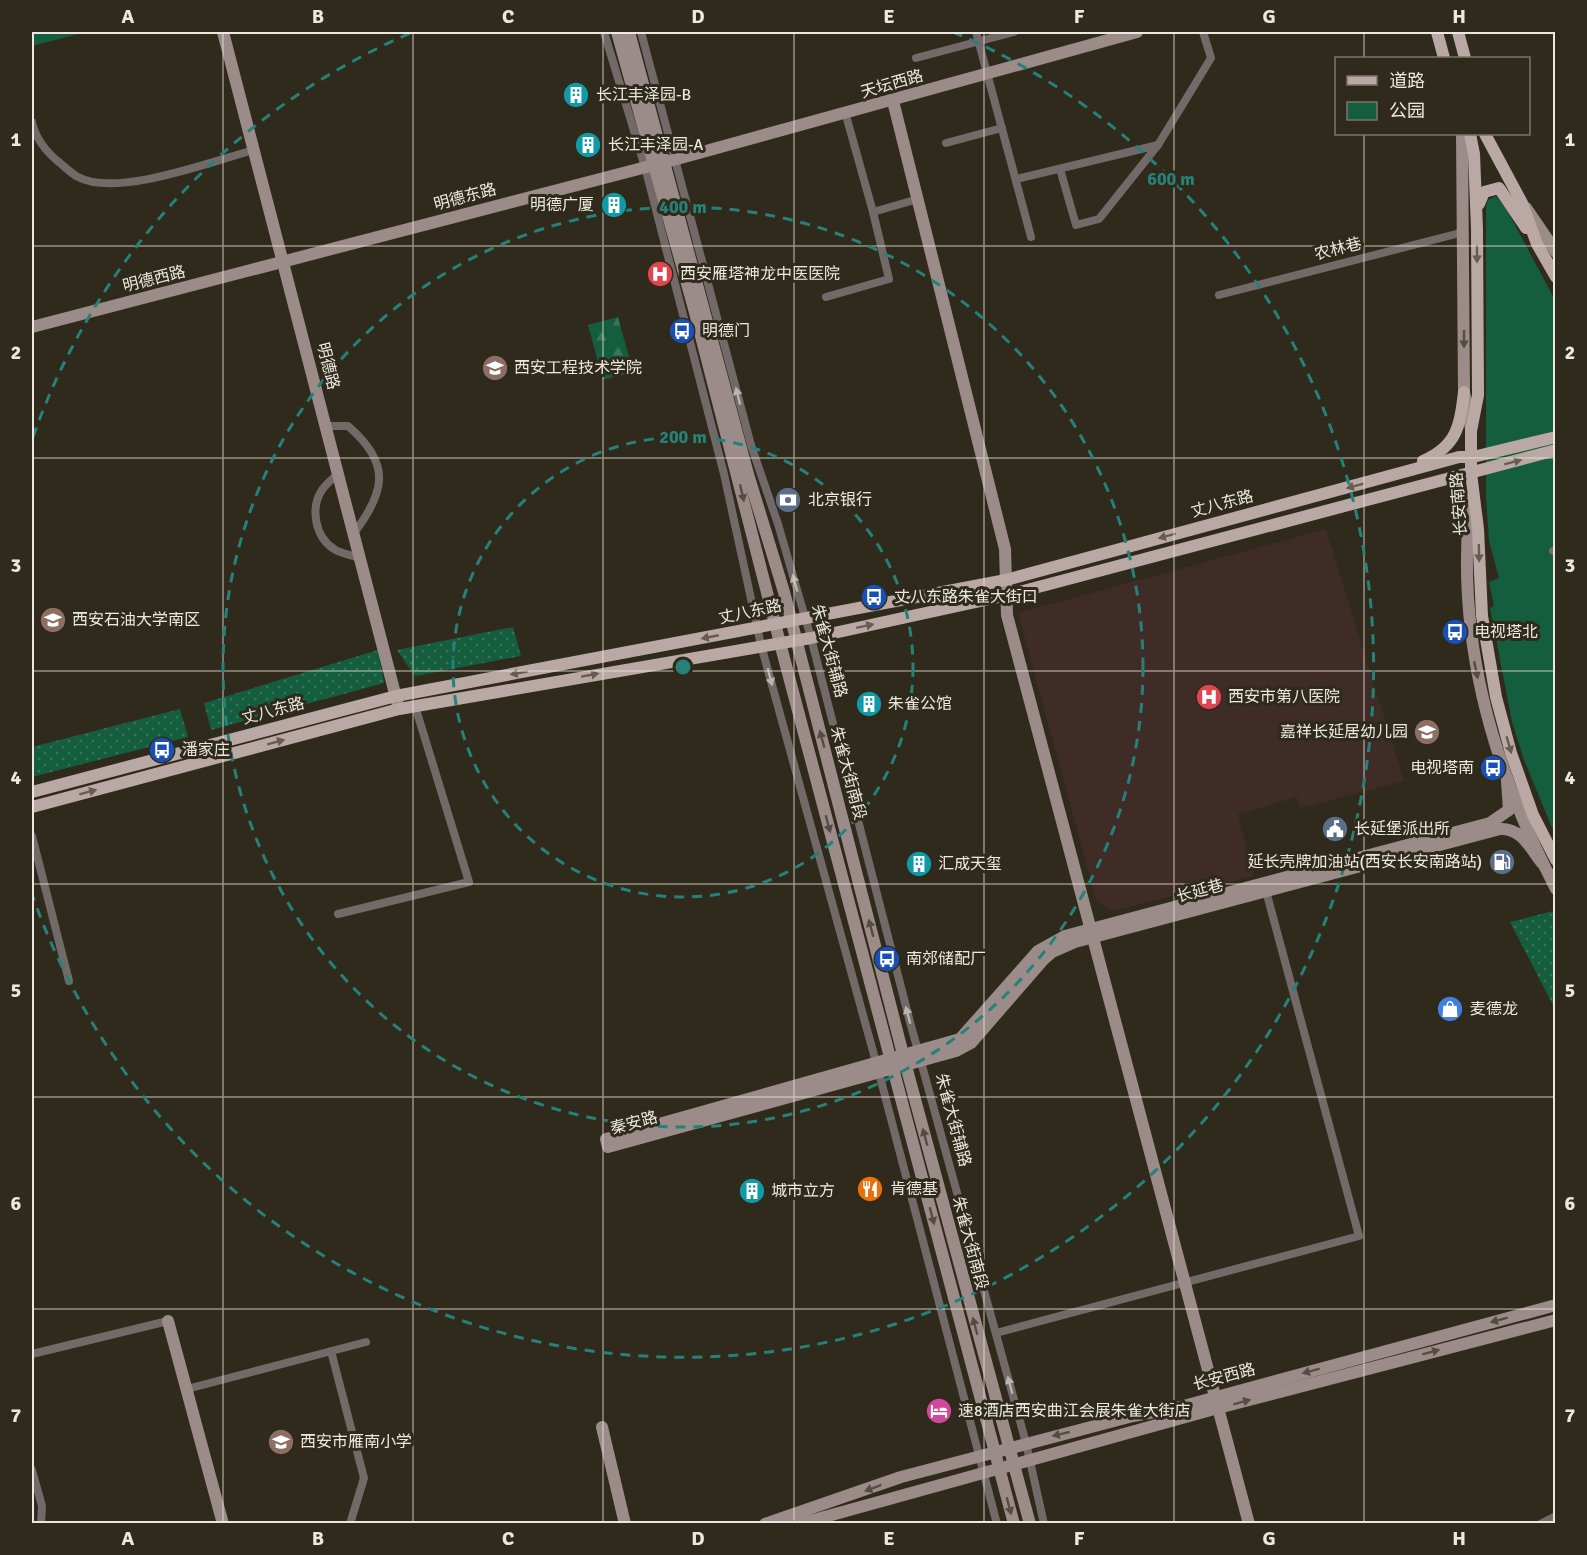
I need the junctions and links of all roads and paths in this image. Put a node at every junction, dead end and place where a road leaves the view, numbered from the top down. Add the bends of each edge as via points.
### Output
1 (223, 32) edge
2 (604, 32) edge
3 (617, 32) edge
4 (629, 32) edge
5 (641, 32) edge
6 (976, 32) edge
7 (1014, 32) edge
8 (1137, 32) edge
9 (1203, 32) edge
10 (1437, 32) edge
11 (1458, 32) edge
12 (978, 41) junction
13 (1444, 57) edge
14 (1465, 57) edge
15 (916, 58) dead end
16 (988, 74) junction
17 (893, 101) junction
18 (847, 119) dead end
19 (32, 122) edge
20 (1002, 128) junction
21 (1462, 135) edge
22 (1470, 135) edge
23 (1486, 135) edge
24 (946, 143) dead end
25 (1158, 145) junction
26 (254, 150) junction
27 (660, 163) junction
28 (1060, 168) junction
29 (1016, 180) junction
30 (918, 199) junction
31 (1522, 202) junction
32 (873, 212) junction
33 (1477, 215) junction
34 (1464, 232) junction
35 (1031, 237) dead end
36 (1537, 244) junction
37 (1556, 252) edge
38 (284, 262) junction
39 (1556, 277) edge
40 (1219, 296) dead end
41 (826, 297) dead end
42 (32, 327) edge
43 (1464, 392) junction
44 (326, 426) junction
45 (1471, 431) junction
46 (1556, 437) edge
47 (1556, 450) edge
48 (1473, 457) junction
49 (339, 473) junction
50 (1390, 476) junction
51 (1472, 480) junction
52 (354, 533) junction
53 (360, 558) junction
54 (1006, 580) junction
55 (1008, 595) junction
56 (804, 617) junction
57 (790, 620) junction
58 (776, 623) junction
59 (758, 627) junction
60 (811, 638) junction
61 (796, 640) junction
62 (780, 643) junction
63 (761, 645) junction
64 (396, 696) junction
65 (415, 706) junction
66 (399, 709) junction
67 (1507, 780) junction
68 (32, 792) edge
69 (32, 807) edge
70 (32, 836) edge
71 (1556, 860) edge
72 (1542, 863) junction
73 (1556, 889) edge
74 (1266, 891) junction
75 (338, 914) dead end
76 (1092, 933) junction
77 (69, 981) dead end
78 (920, 1057) junction
79 (905, 1061) junction
80 (891, 1065) junction
81 (877, 1069) junction
82 (1187, 1282) junction
83 (1556, 1305) edge
84 (1556, 1320) edge
85 (168, 1321) joint
86 (996, 1334) junction
87 (366, 1342) dead end
88 (331, 1351) junction
89 (32, 1354) edge
90 (187, 1389) junction
91 (1217, 1402) junction
92 (602, 1427) dead end
93 (1026, 1443) junction
94 (1002, 1450) junction
95 (979, 1456) junction
96 (1029, 1460) junction
97 (1015, 1465) junction
98 (1000, 1469) junction
99 (32, 1470) edge
100 (984, 1473) junction
101 (1556, 1516) edge
102 (41, 1524) edge
103 (223, 1524) edge
104 (350, 1524) edge
105 (626, 1524) edge
106 (765, 1524) edge
107 (799, 1524) edge
108 (997, 1524) edge
109 (1014, 1524) edge
110 (1030, 1524) edge
111 (1044, 1524) edge
112 (1249, 1524) edge
113 (1540, 1524) edge

1 - 26 main road, 明德路
2 - 27 street, 朱雀大街辅路
3 - 27 main road, 朱雀大街南段
4 - 27 main road, 朱雀大街南段
5 - 27 street, 朱雀大街辅路
6 - 12 street
7 - 12 street
8 - 16 main road, 天坛西路
9 - 25 street via 1211,58
10 - 13 main road
11 - 14 main road
12 - 15 street
12 - 16 street
16 - 17 main road, 天坛西路
16 - 20 street
17 - 27 main road, 天坛西路
17 - 30 main road
18 - 32 street
19 - 26 street via 43,148 79,178 111,184 140,182
20 - 24 street
20 - 29 street
21 - 34 main road
22 - 33 main road, 长安南路
23 - 31 main road
25 - 28 street
25 - 28 street via 1099,219 1076,225
26 - 38 main road, 明德路
27 - 38 main road, 明德东路
56 -> 27 street, 朱雀大街辅路 via 778,524
27 - 57 main road, 朱雀大街南段
27 -> 58 main road, 朱雀大街南段
27 - 59 street, 朱雀大街辅路
28 - 29 street
29 - 35 street
30 - 32 street
30 - 54 main road via 1005,549
31 - 36 main road
31 - 37 main road
32 - 41 street via 889,279
33 - 36 main road via 1484,192 1499,188
33 -> 45 main road, 长安南路 via 1478,395
34 - 40 street, 农林巷
34 -> 43 main road
36 - 39 main road
38 - 42 main road, 明德西路
38 - 44 main road, 明德路
43 - 45 main road
43 - 50 main road via 1460,423 1445,449
44 - 49 main road, 明德路
44 - 52 street via 348,426 366,441 376,461 380,482 376,501
45 - 48 main road, 长安南路
46 - 48 main road, 丈八东路
51 -> 47 main road, 丈八东路
48 - 50 main road, 丈八东路 via 1459,457
48 - 51 main road, 长安南路
49 - 52 main road, 明德路
49 - 53 street via 322,490 315,507 316,522 333,549
50 -> 54 main road, 丈八东路
51 - 55 main road, 丈八东路
51 -> 67 main road via 1465,568 1471,639 1485,707
51 -> 71 main road, 长安南路 via 1482,616 1496,697 1520,780
52 - 53 main road, 明德路
53 - 64 main road, 明德路
54 - 55 main road
54 - 56 main road, 丈八东路
60 -> 55 main road, 丈八东路
55 - 76 main road via 1007,615
56 - 57 main road, 丈八东路
56 - 60 street, 朱雀大街辅路
57 - 58 main road, 丈八东路
57 - 61 main road, 朱雀大街南段
58 - 59 main road, 丈八东路
58 - 62 main road, 朱雀大街南段
59 - 63 street, 朱雀大街辅路
59 -> 64 main road, 丈八东路
60 - 61 main road, 丈八东路
78 -> 60 street, 朱雀大街辅路
61 - 62 main road, 丈八东路
79 -> 61 main road, 朱雀大街南段
62 - 63 main road, 丈八东路
62 -> 80 main road, 朱雀大街南段
65 -> 63 main road, 丈八东路
63 -> 81 street, 朱雀大街辅路
64 - 66 main road, 明德路
64 - 68 main road, 丈八东路
65 - 66 main road, 丈八东路
65 - 75 street via 469,882
69 -> 66 main road, 丈八东路
67 - 72 main road
67 - 76 main road, 长延巷 via 1509,810 1490,823
70 - 77 street
72 - 73 main road
72 - 74 main road, 长延巷 via 1520,834 1500,829
74 - 76 main road, 长延巷
74 - 82 street via 1359,1236
76 - 78 main road, 长延巷 via 1065,936 1038,951 960,1039
76 - 82 main road
78 - 79 main road, 长延巷
78 - 86 street, 朱雀大街辅路
79 - 80 main road, 长延巷
94 -> 79 main road, 朱雀大街南段
80 - 81 main road, 秦安路
80 -> 94 main road, 朱雀大街南段
81 - 81 main road, 秦安路 via 606,1139 608,1147
81 - 95 street, 朱雀大街辅路
82 - 86 street
82 - 91 main road
83 -> 91 main road, 长安西路
91 -> 84 main road, 长安西路
85 - 89 street
85 - 90 main road
93 -> 86 street, 朱雀大街辅路
87 - 88 street
88 - 90 street
88 - 104 street via 364,1478
90 - 103 main road
91 -> 93 main road, 长安西路
91 - 96 main road, 长安西路
91 - 112 main road
92 - 105 main road
93 - 94 main road, 长安西路
93 - 96 street, 朱雀大街辅路
94 - 95 main road, 长安西路
94 - 97 main road, 朱雀大街南段
94 - 98 main road, 朱雀大街南段
95 - 100 street, 朱雀大街辅路
95 -> 106 main road, 长安西路 via 901,1477
96 - 97 main road, 长安西路
96 - 111 street, 朱雀大街辅路
97 - 98 main road, 长安西路
97 - 110 main road, 朱雀大街南段
98 - 100 main road, 长安西路
98 -> 109 main road, 朱雀大街南段
99 - 102 street via 42,1506
100 - 107 main road, 长安西路
100 - 108 street, 朱雀大街辅路
101 - 113 street

